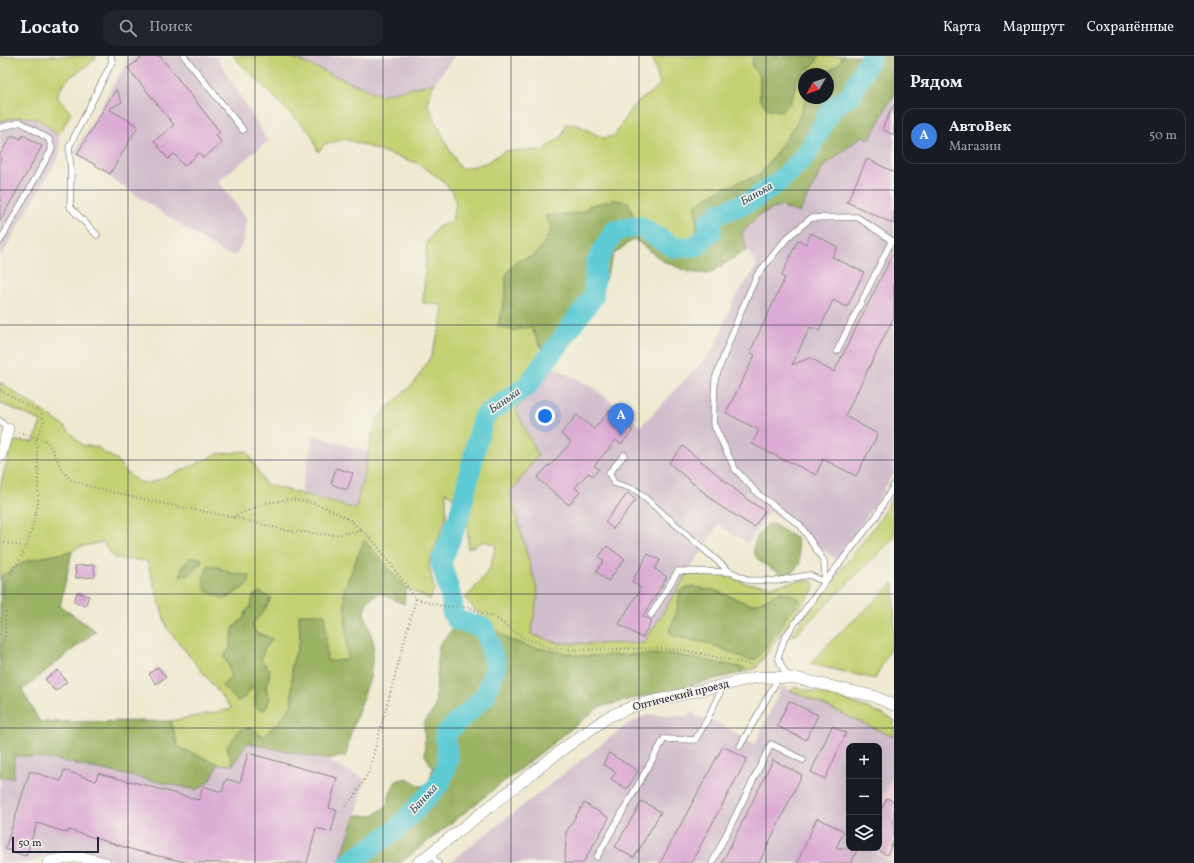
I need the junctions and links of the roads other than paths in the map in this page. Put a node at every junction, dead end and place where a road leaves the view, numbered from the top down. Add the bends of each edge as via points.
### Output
1 (111, 56) edge
2 (184, 56) edge
3 (0, 128) edge
4 (243, 130) dead end
5 (97, 235) dead end
6 (0, 241) edge
7 (893, 241) edge
8 (837, 351) dead end
9 (0, 421) edge
10 (8, 429) joint
11 (624, 455) dead end
12 (0, 457) edge
13 (894, 485) edge
14 (731, 572) junction
15 (825, 582) junction
16 (651, 615) dead end
17 (784, 677) junction
18 (723, 686) junction
19 (894, 705) edge
20 (740, 746) dead end
21 (803, 760) dead end
22 (430, 854) junction
23 (597, 857) dead end
24 (48, 863) edge
25 (105, 863) edge
26 (418, 863) edge
27 (438, 863) edge
28 (712, 863) edge

1 - 5 lane via 112,62 68,147 71,173 70,207
2 - 4 lane
3 - 6 lane via 20,122 50,139 52,149
7 - 8 lane
7 - 15 lane via 858,217 811,218 787,238 757,275 715,379 712,422 735,469 758,494 800,525 824,561
9 - 10 lane
10 - 12 street
11 - 14 lane via 609,473 614,483 636,490
13 - 15 lane via 876,517
14 - 15 lane via 748,580 776,581 808,575
14 - 16 lane via 678,571
15 - 17 lane via 785,637 778,657
17 - 18 street, Оптический проезд via 758,677
17 - 19 street, Оптический проезд via 873,696
17 - 20 lane
18 - 22 street, Оптический проезд via 636,705 608,718 563,749
18 - 23 lane via 695,740 664,739
21 - 28 lane via 771,744
22 - 26 street, Оптический проезд
22 - 27 lane
24 - 25 street via 78,856

